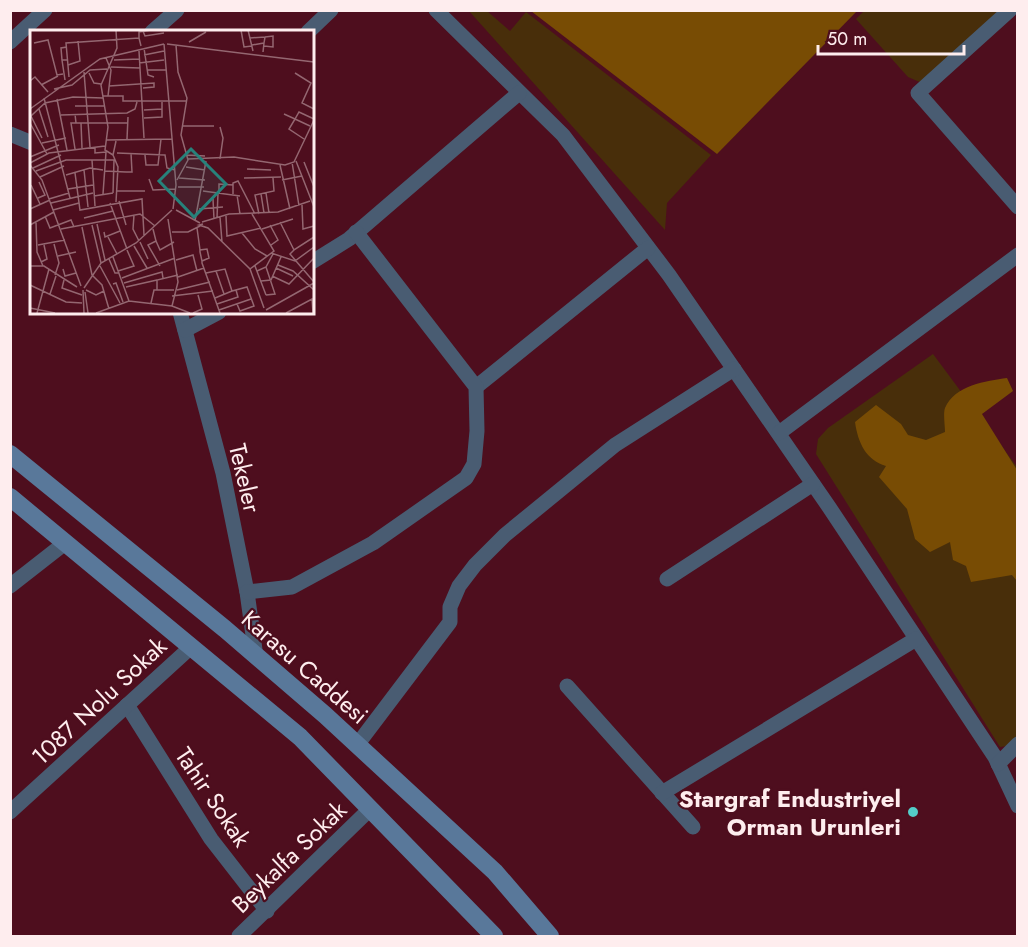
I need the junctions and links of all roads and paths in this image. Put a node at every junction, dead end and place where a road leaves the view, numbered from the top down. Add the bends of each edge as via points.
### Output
1 (45, 10) edge
2 (177, 10) edge
3 (332, 10) edge
4 (436, 10) edge
5 (1010, 10) edge
6 (154, 30) edge
7 (310, 30) edge
8 (10, 42) edge
9 (519, 93) junction
10 (1017, 207) edge
11 (356, 232) junction
12 (648, 248) junction
13 (1017, 255) edge
14 (314, 261) edge
15 (181, 314) edge
16 (215, 314) edge
17 (185, 330) junction
18 (734, 369) junction
19 (476, 387) junction
20 (778, 433) junction
21 (10, 454) edge
22 (813, 483) junction
23 (10, 496) edge
24 (65, 543) junction
25 (667, 579) dead end
26 (10, 586) edge
27 (247, 591) junction
28 (916, 639) junction
29 (191, 647) junction
30 (256, 657) junction
31 (567, 687) dead end
32 (127, 705) junction
33 (1017, 744) edge
34 (357, 745) junction
35 (998, 764) junction
36 (662, 793) junction
37 (1017, 806) edge
38 (370, 809) junction
39 (10, 812) edge
40 (693, 827) dead end
41 (267, 911) junction
42 (239, 936) edge
43 (494, 936) edge
44 (550, 936) edge

1 - 8 street
2 - 6 street
3 - 7 street
4 - 9 street
5 - 10 street via 918,93
9 - 11 street
9 - 12 street via 562,135
11 - 14 street
11 - 19 street
12 - 18 street
12 - 19 street
13 - 20 street
15 - 17 street, Tekeler
16 - 17 street
17 - 27 street, Tekeler via 223,473
18 - 20 street
18 - 34 street via 606,451 475,565 455,594 450,622
19 - 27 street via 474,464 466,478 373,543 292,587
20 - 22 street
21 - 30 main road, Karasu Caddesi
22 - 25 street
22 - 28 street
23 - 24 main road
24 - 26 street
24 - 29 main road
27 - 30 street, Tekeler
28 - 35 street
28 - 36 street
29 - 32 street, 1087 Nolu Sokak
29 - 38 main road via 300,737
30 - 34 main road, Karasu Caddesi
31 - 36 street
32 - 39 street, 1087 Nolu Sokak
32 - 41 street, Tahir Sokak via 211,839
33 - 35 street
34 - 44 main road, Karasu Caddesi via 495,872
35 - 37 street
36 - 40 street
38 - 41 street, Beykalfa Sokak
38 - 43 main road
41 - 42 street, Beykalfa Sokak

